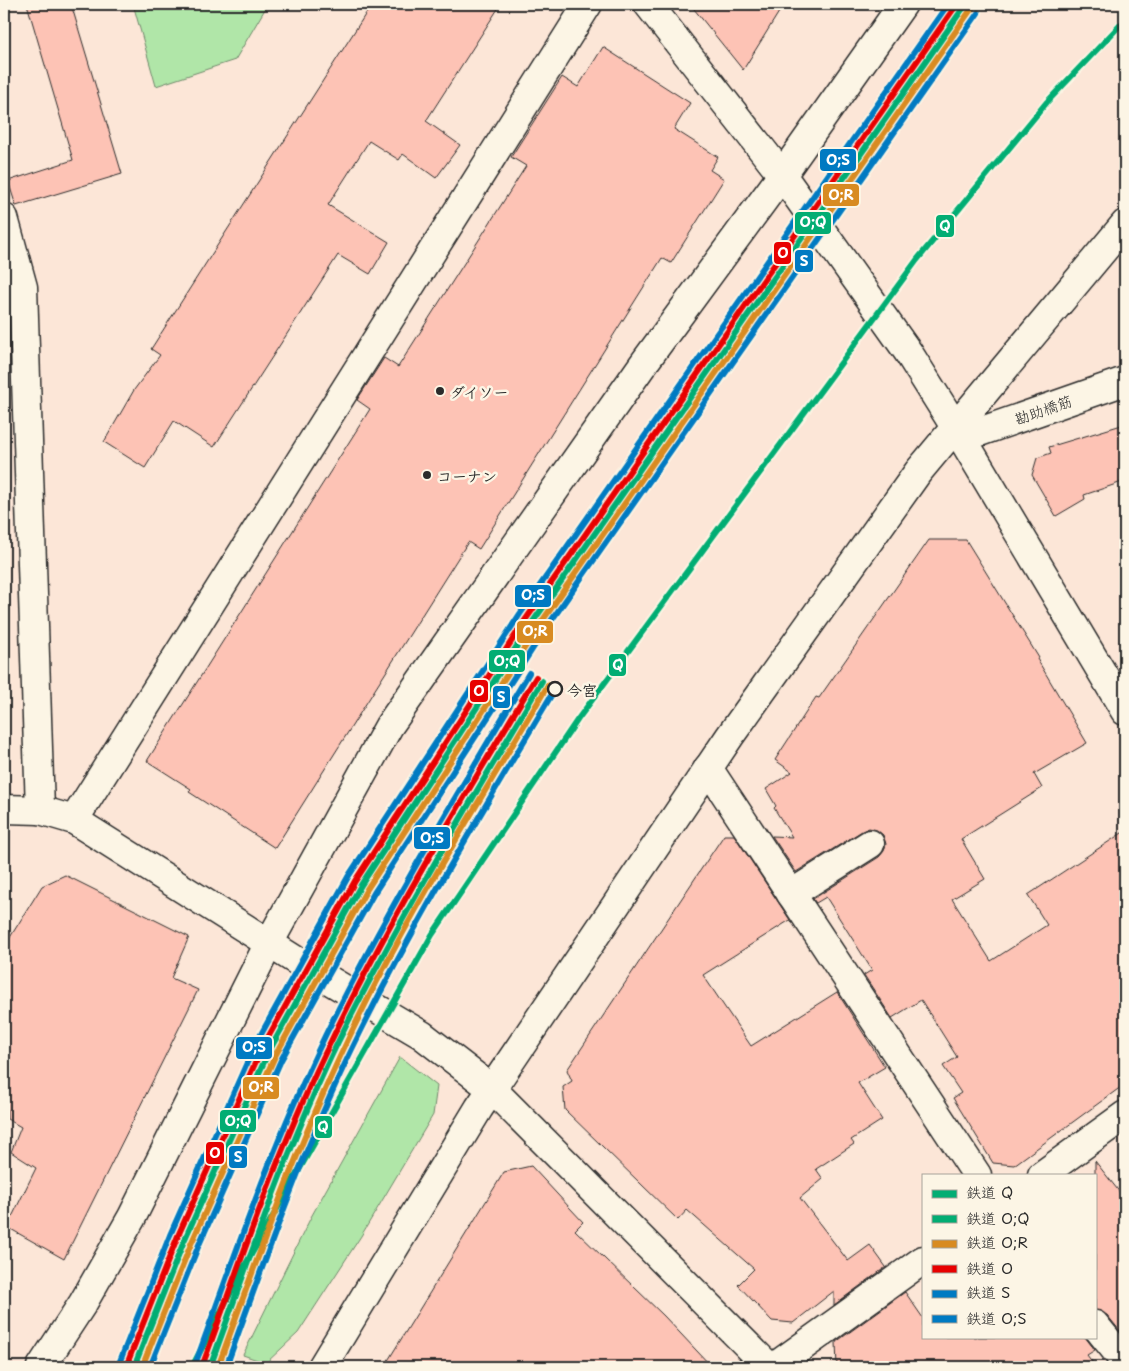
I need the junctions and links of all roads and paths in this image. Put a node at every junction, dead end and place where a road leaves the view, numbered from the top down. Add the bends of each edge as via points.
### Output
1 (588, 4) edge
2 (648, 4) edge
3 (903, 4) edge
4 (782, 175) junction
5 (4, 218) edge
6 (1125, 224) edge
7 (14, 286) edge
8 (1125, 381) edge
9 (959, 433) junction
10 (1125, 711) edge
11 (708, 768) junction
12 (4, 809) edge
13 (40, 810) junction
14 (74, 820) junction
15 (870, 844) dead end
16 (791, 894) junction
17 (269, 943) junction
18 (492, 1089) junction
19 (1125, 1115) edge
20 (976, 1174) edge
21 (1043, 1174) edge
22 (922, 1261) edge
23 (1096, 1326) edge
24 (1125, 1362) edge
25 (41, 1367) edge
26 (322, 1367) edge
27 (769, 1367) edge
28 (774, 1367) edge

1 - 14 street
2 - 4 street
3 - 4 street
4 - 9 street via 908,352
4 - 17 street via 644,364 390,726
5 - 7 street
6 - 9 street
7 - 13 street
8 - 9 street, 勘助橋筋
9 - 10 street
9 - 11 street via 918,472
11 - 16 street
11 - 18 street
12 - 13 street
13 - 14 street
14 - 17 street
15 - 16 street
16 - 20 street
17 - 18 street via 422,1035
17 - 25 street via 132,1217
18 - 26 street
18 - 27 street
19 - 21 street
22 - 28 street
23 - 24 street

